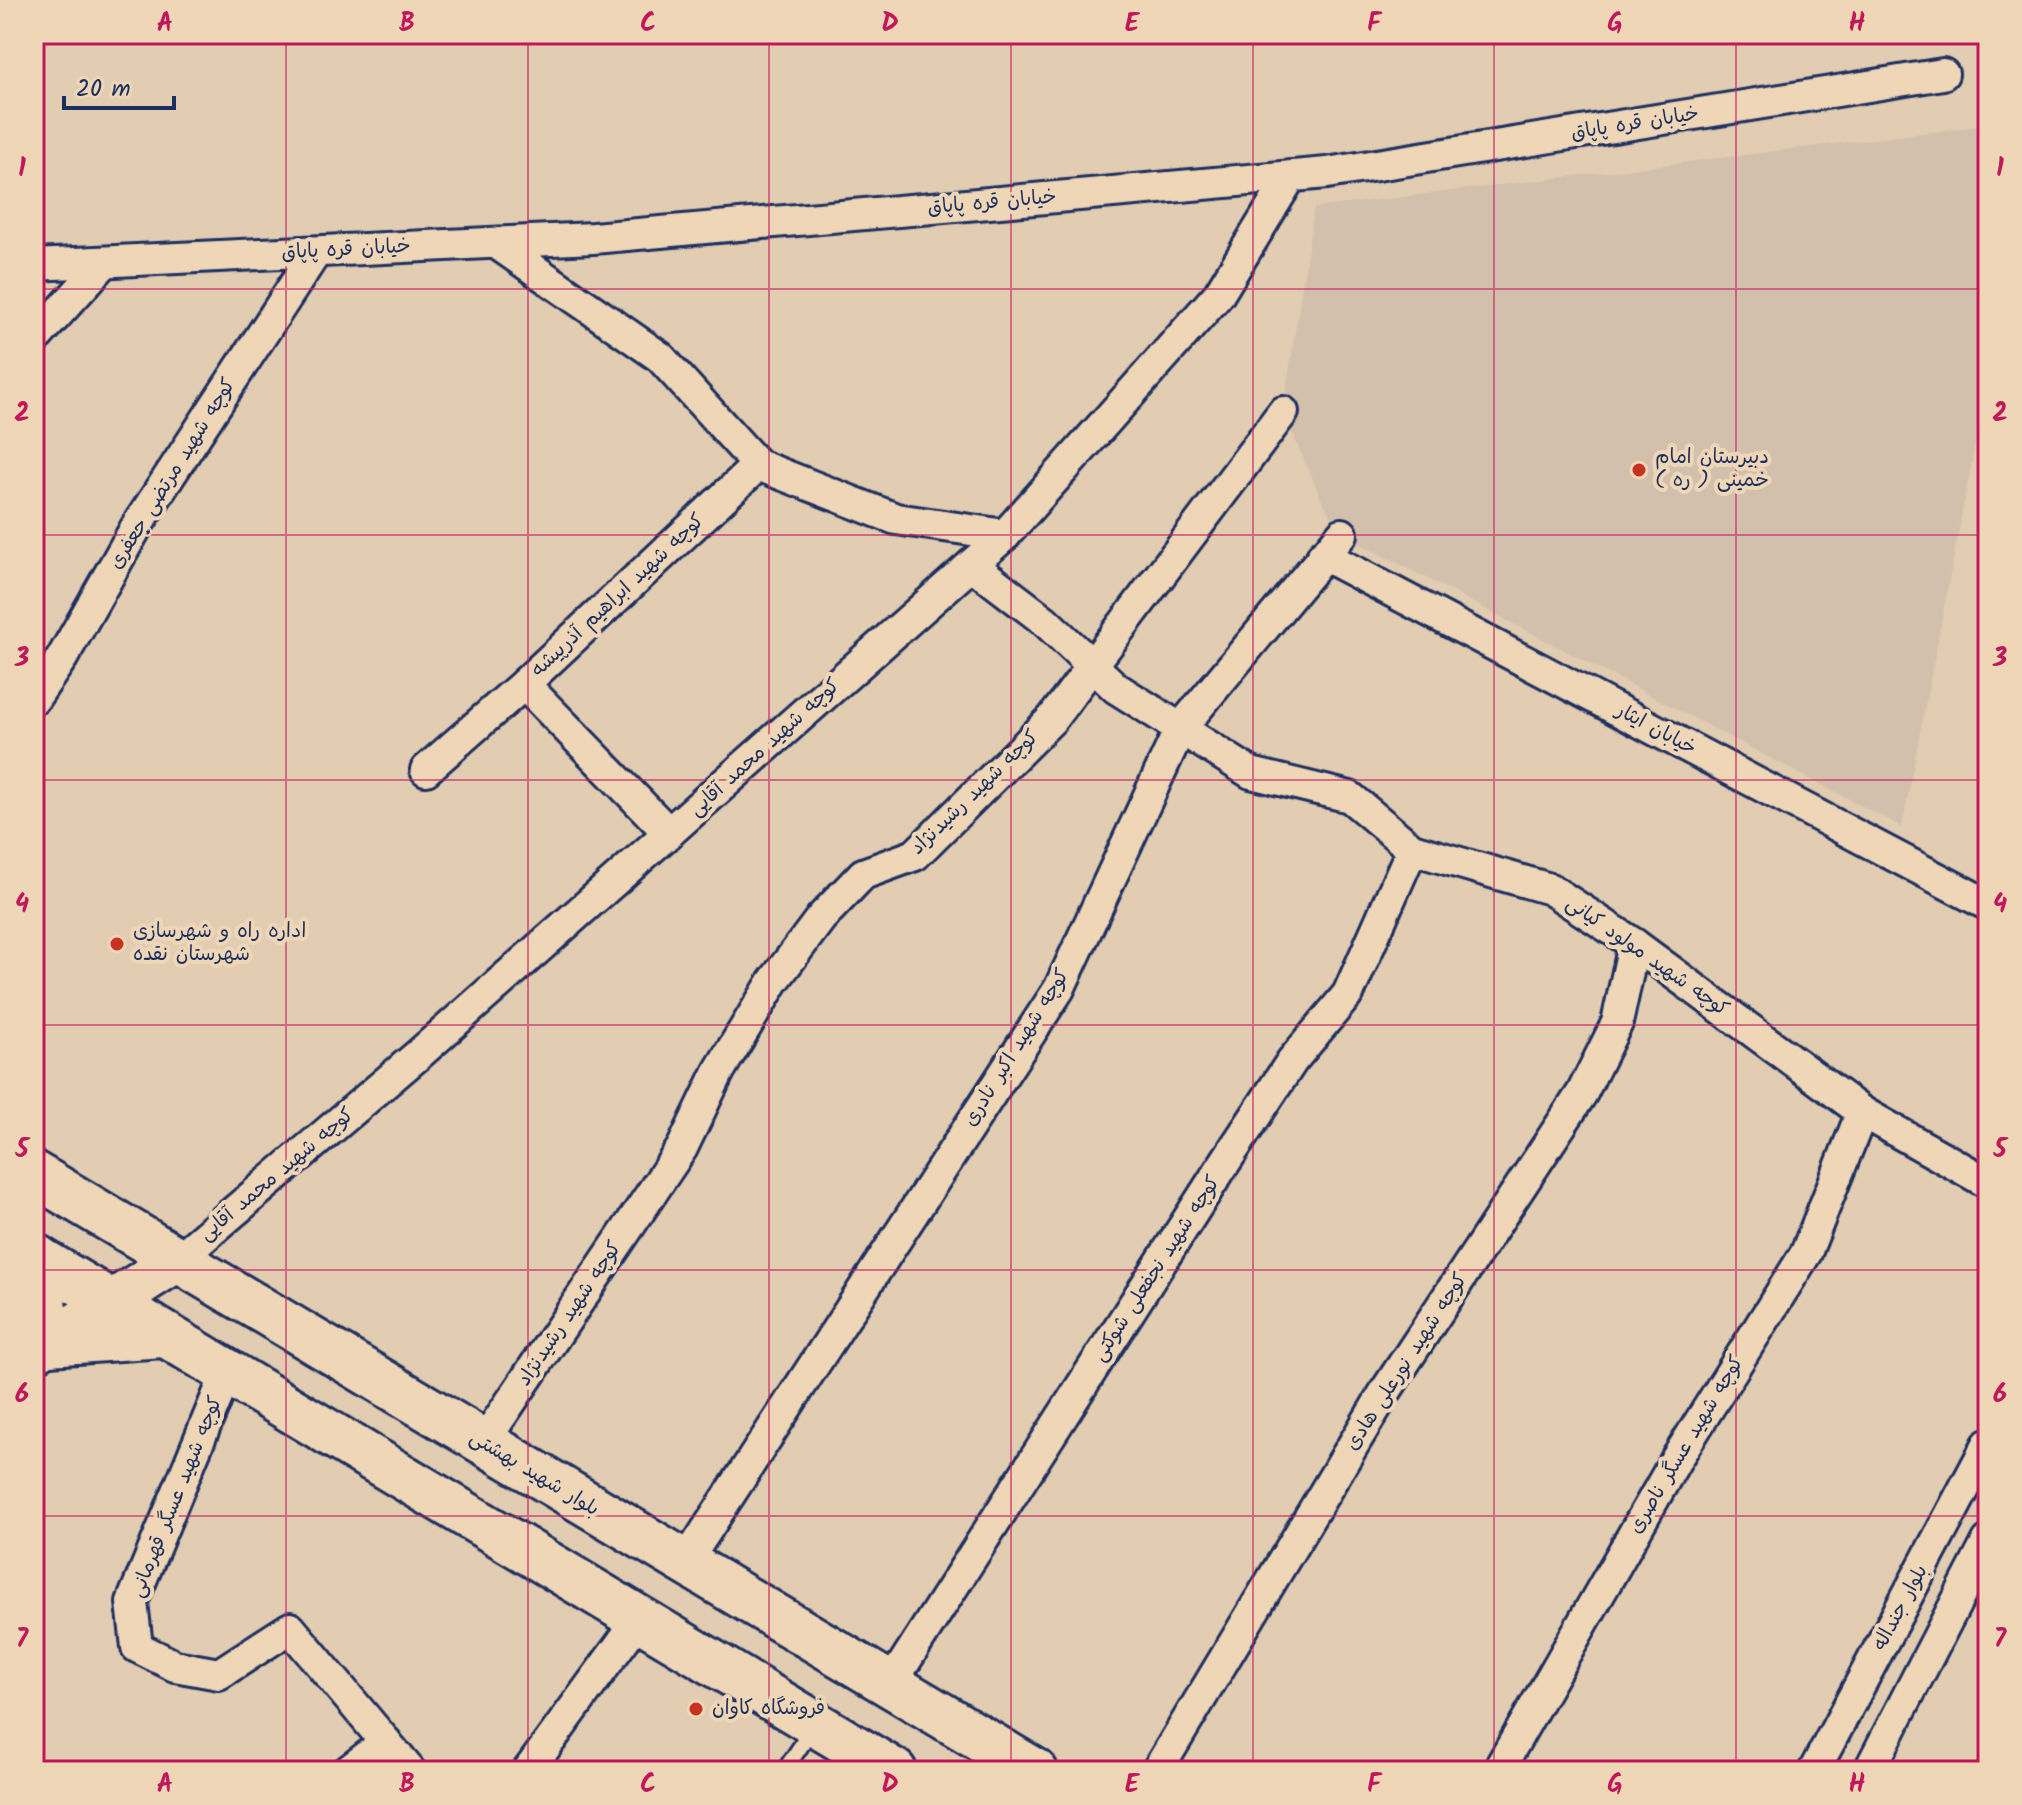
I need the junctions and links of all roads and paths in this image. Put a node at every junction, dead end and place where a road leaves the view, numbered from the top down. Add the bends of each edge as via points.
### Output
1 (1943, 74) dead end
2 (1291, 176) junction
3 (496, 243) junction
4 (316, 252) junction
5 (105, 262) junction
6 (34, 265) edge
7 (34, 340) edge
8 (1283, 412) dead end
9 (758, 465) junction
10 (1005, 535) junction
11 (1332, 545) joint
12 (972, 565) junction
13 (1093, 666) junction
14 (524, 684) junction
15 (34, 699) edge
16 (1180, 729) junction
17 (426, 770) dead end
18 (669, 833) junction
19 (1412, 849) junction
20 (1988, 905) edge
21 (1634, 944) junction
22 (1862, 1112) junction
23 (34, 1174) edge
24 (1988, 1183) edge
25 (36, 1257) edge
26 (176, 1261) junction
27 (110, 1304) junction
28 (163, 1335) junction
29 (41, 1348) edge
30 (227, 1373) junction
31 (483, 1443) junction
32 (1988, 1444) edge
33 (1988, 1541) edge
34 (685, 1563) junction
35 (1905, 1600) junction
36 (639, 1619) junction
37 (1942, 1629) junction
38 (890, 1685) junction
39 (815, 1724) junction
40 (386, 1742) junction
41 (348, 1771) edge
42 (410, 1771) edge
43 (528, 1771) edge
44 (784, 1771) edge
45 (894, 1771) edge
46 (1035, 1771) edge
47 (1157, 1771) edge
48 (1498, 1771) edge
49 (1814, 1771) edge
50 (1869, 1771) edge

1 - 2 street, خیابان قره پاپاق
2 - 3 street, خیابان قره پاپاق
2 - 10 street, کوچه شهید محمد آقایی via 1219,294
3 - 4 street, خیابان قره پاپاق
3 - 9 street via 660,357
4 - 5 street, خیابان قره پاپاق
4 - 15 street, کوچه شهید مرتضی جعفری via 138,524
5 - 6 street, خیابان قره پاپاق
5 - 7 street
8 - 13 street, کوچه شهید رشیدنژاد
9 - 10 street via 896,519
9 - 14 street, کوچه شهید ابراهیم آذرپیشه
10 - 12 street, کوچه شهید محمد آقایی
11 - 16 street, کوچه شهید اکبر نادری
11 - 20 street, خیابان ایثار
12 - 13 street, کوچه شهید مولود کیانی
12 - 18 street, کوچه شهید محمد آقایی
13 - 16 street, کوچه شهید مولود کیانی via 1116,688
13 - 31 street, کوچه شهید رشیدنژاد via 1052,719 915,855 863,874 821,918 734,1046 682,1148
14 - 17 street
14 - 18 street, کوچه شهید ابراهیم آذرپیشه
16 - 19 street, کوچه شهید مولود کیانی via 1251,773 1350,797
16 - 34 street, کوچه شهید اکبر نادری via 1059,989
18 - 26 street, کوچه شهید محمد آقایی
19 - 21 street, کوچه شهید مولود کیانی via 1550,889
19 - 38 street, کوچه شهید نجفعلی شوکتی via 1348,994 1292,1061 1226,1160
21 - 22 street, کوچه شهید مولود کیانی
21 - 47 street, کوچه شهید نورعلی هادی via 1617,1023 1582,1093 1385,1392
22 - 24 street, کوچه شهید مولود کیانی
22 - 48 street, کوچه شهید عسگر ناصری via 1806,1253 1677,1458
23 - 26 main road, بلوار شهید بهشتی
25 - 27 main road
25 - 29 main road
26 - 27 street
26 - 31 main road, بلوار شهید بهشتی
27 - 28 main road
27 - 29 street
28 - 29 main road
28 - 30 main road
30 - 36 main road
30 - 40 street, کوچه شهید عسگر قهرمانی via 132,1602 137,1647 175,1666 219,1674 290,1628
31 - 34 main road, بلوار شهید بهشتی
32 - 35 street, بلوار جنداله
33 - 37 street
34 - 38 main road, بلوار شهید بهشتی
35 - 37 street
35 - 49 street, بلوار جنداله
36 - 39 main road
36 - 43 street
37 - 50 street
38 - 46 main road, بلوار شهید بهشتی
39 - 44 lane
39 - 45 main road
40 - 41 street
40 - 42 street, کوچه شهید عسگر قهرمانی

